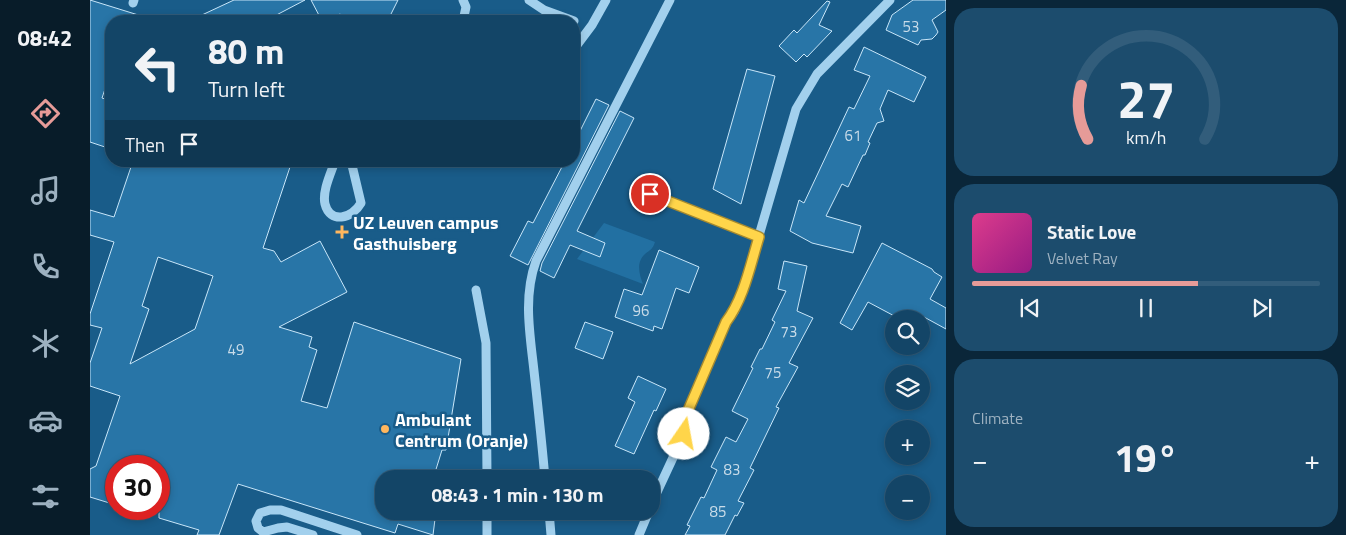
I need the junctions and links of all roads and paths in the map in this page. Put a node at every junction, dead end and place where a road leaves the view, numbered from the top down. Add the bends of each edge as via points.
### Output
1 (463, 0) edge
2 (529, 0) edge
3 (540, 0) edge
4 (606, 0) edge
5 (670, 0) edge
6 (890, 0) edge
7 (544, 10) junction
8 (464, 15) edge
9 (554, 15) edge
10 (580, 22) edge
11 (592, 24) junction
12 (580, 41) edge
13 (334, 167) edge
14 (352, 167) edge
15 (650, 194) dead end
16 (759, 237) junction
17 (476, 290) dead end
18 (487, 470) edge
19 (544, 470) edge
20 (660, 486) edge
21 (487, 520) edge
22 (549, 520) edge
23 (645, 520) edge
24 (314, 535) edge
25 (357, 535) edge
26 (487, 535) edge
27 (551, 535) edge
28 (639, 535) edge

1 - 8 street
2 - 7 street
3 - 7 street
4 - 11 street
5 - 19 street via 532,272 528,306
6 - 16 street via 816,74 805,91 784,145
7 - 9 street
10 - 11 street
11 - 12 street
13 - 14 street via 324,195 325,205 339,217 348,217 361,203
15 - 16 street
16 - 20 street via 743,290 687,413 684,434
17 - 18 street via 486,343
21 - 26 street
22 - 27 street
23 - 28 street
24 - 25 street via 287,527 263,532 256,521 260,514 281,510

